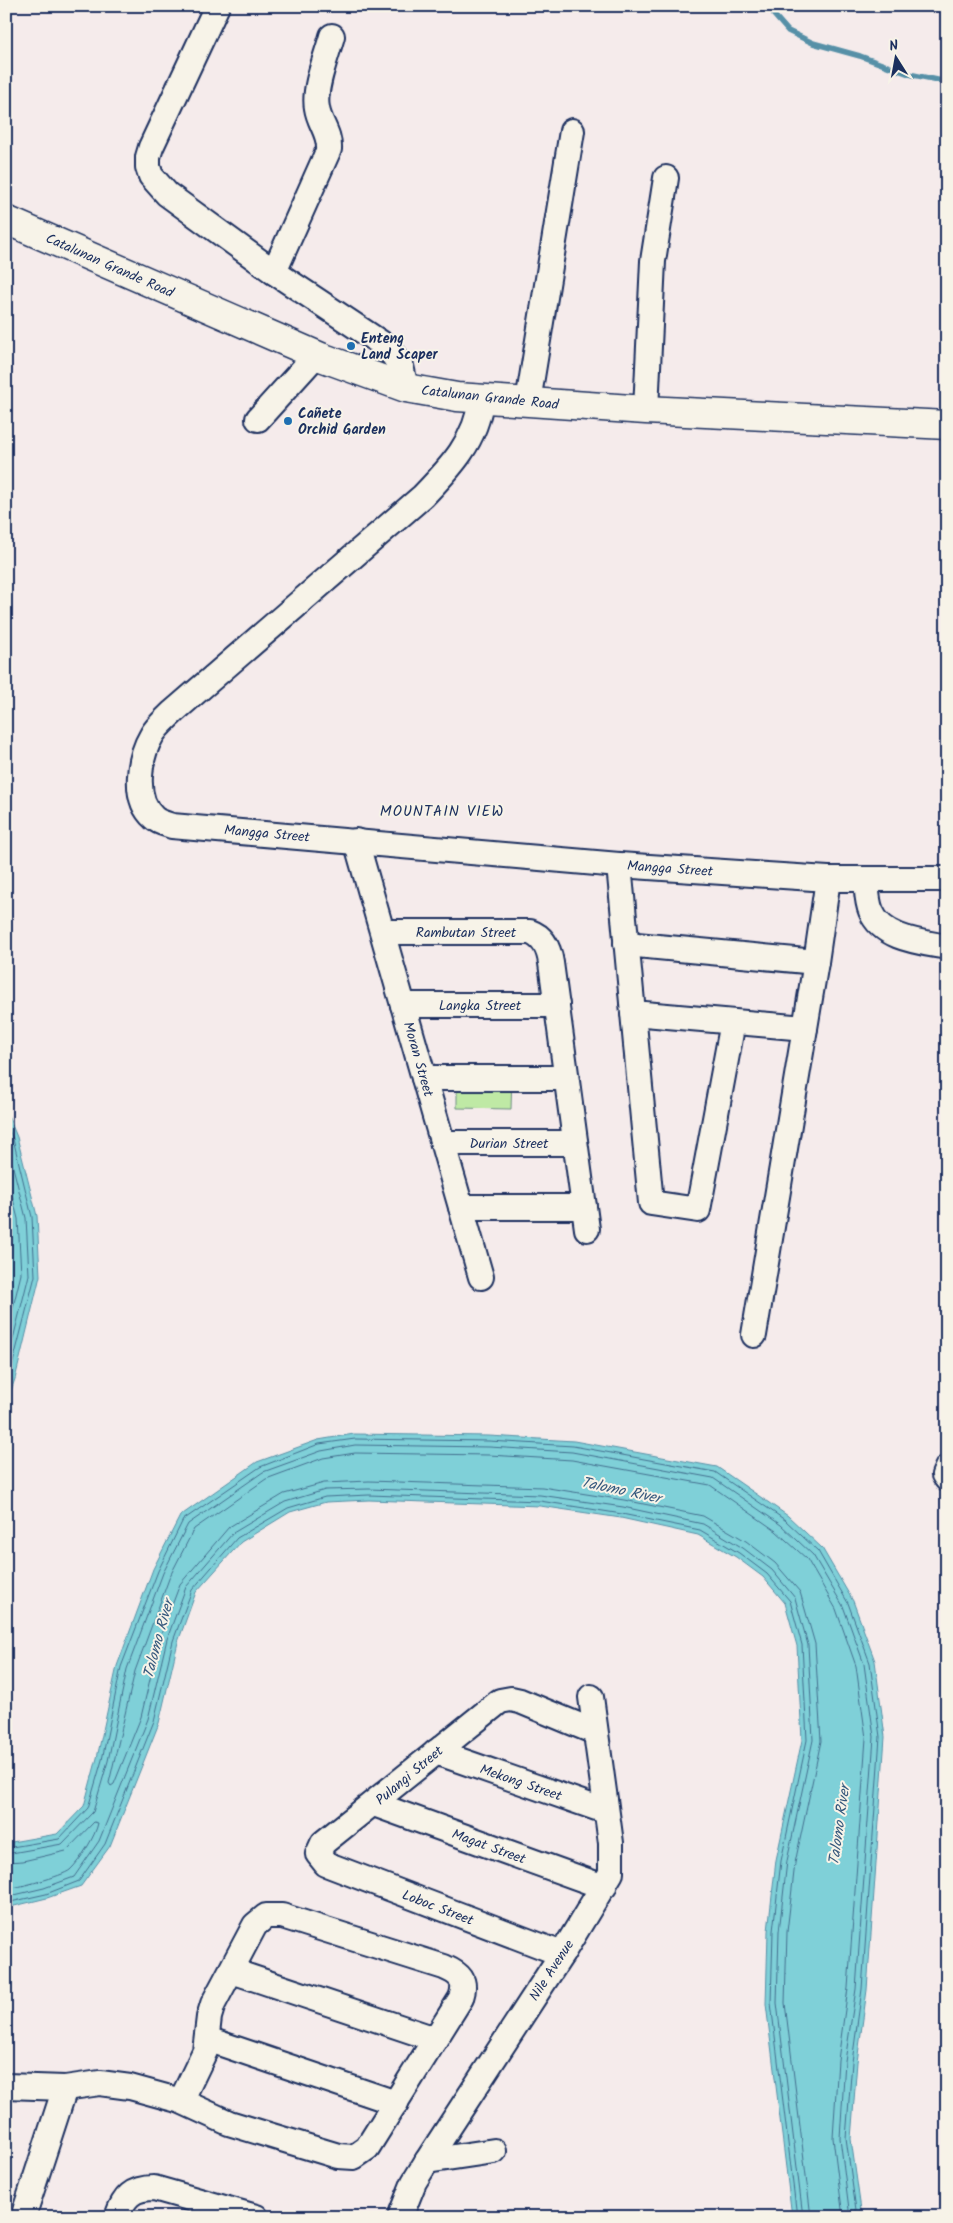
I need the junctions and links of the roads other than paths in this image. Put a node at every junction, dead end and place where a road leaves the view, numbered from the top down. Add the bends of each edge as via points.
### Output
1 (217, 6) edge
2 (332, 36) dead end
3 (572, 131) dead end
4 (666, 178) dead end
5 (6, 220) edge
6 (274, 272) junction
7 (316, 355) junction
8 (406, 388) junction
9 (481, 399) junction
10 (528, 402) junction
11 (646, 410) junction
12 (258, 419) dead end
13 (947, 425) edge
14 (356, 841) junction
15 (619, 865) junction
16 (828, 879) junction
17 (947, 879) edge
18 (866, 880) junction
19 (382, 932) junction
20 (626, 944) junction
21 (947, 947) edge
22 (816, 962) junction
23 (403, 1004) junction
24 (556, 1005) junction
25 (633, 1013) junction
26 (733, 1022) junction
27 (805, 1028) junction
28 (424, 1078) junction
29 (566, 1078) junction
30 (443, 1143) junction
31 (575, 1143) junction
32 (461, 1207) junction
33 (481, 1277) dead end
34 (754, 1335) dead end
35 (947, 1468) edge
36 (947, 1479) edge
37 (591, 1697) dead end
38 (595, 1732) junction
39 (436, 1752) junction
40 (374, 1804) junction
41 (605, 1811) junction
42 (318, 1854) joint
43 (604, 1887) junction
44 (562, 1954) junction
45 (232, 1971) junction
46 (207, 2039) junction
47 (435, 2039) junction
48 (6, 2086) edge
49 (65, 2088) junction
50 (181, 2101) junction
51 (396, 2103) junction
52 (494, 2151) dead end
53 (427, 2161) junction
54 (23, 2217) edge
55 (117, 2217) edge
56 (256, 2217) edge
57 (400, 2217) edge

1 - 6 street via 151,147 148,167 167,194
2 - 6 street via 316,98 317,110 330,140 329,149
3 - 10 street
4 - 11 street via 653,261
5 - 7 main road, Catalunan Grande Road
6 - 8 street via 387,347 401,366
7 - 8 main road, Catalunan Grande Road
7 - 12 street
8 - 9 main road, Catalunan Grande Road
9 - 10 main road, Catalunan Grande Road
9 - 14 street, Mangga Street via 474,431 448,470 423,496 173,712 153,733 141,760 141,795 155,820 172,826
10 - 11 main road, Catalunan Grande Road
11 - 13 main road, Catalunan Grande Road
14 - 15 street, Mangga Street
14 - 19 street, Moran Street
15 - 16 street, Mangga Street
15 - 20 street
16 - 18 street, Mangga Street
16 - 22 street
17 - 18 street, Mangga Street
18 - 21 street via 870,911 877,923 910,940
19 - 23 street, Moran Street
19 - 24 street, Rambutan Street via 530,932 540,937 550,956
20 - 22 street
20 - 25 street
22 - 27 street
23 - 24 street, Langka Street
23 - 28 street, Moran Street
24 - 29 street
25 - 26 street
25 - 26 street via 651,1203 698,1210
26 - 27 street
27 - 34 street
28 - 29 street
28 - 30 street, Moran Street
29 - 31 street
30 - 31 street, Durian Street
30 - 32 street, Moran Street
31 - 32 street via 585,1218
32 - 33 street, Moran Street
35 - 36 street via 944,1475
37 - 38 street, Nile Avenue
38 - 39 street, Pulangi Street via 520,1701 505,1700 493,1705
38 - 41 street, Nile Avenue
39 - 40 street, Pulangi Street
39 - 41 street, Mekong Street
40 - 42 street, Pulangi Street via 323,1843
40 - 43 street, Magat Street
41 - 43 street, Nile Avenue via 612,1859 611,1873
42 - 44 street, Loboc Street via 326,1864
43 - 44 street, Nile Avenue
44 - 53 street, Nile Avenue
45 - 46 street via 209,2017
45 - 47 street
45 - 47 street via 256,1925 266,1916 274,1915 444,1967 460,1976 464,1982 463,1990
46 - 50 street via 200,2064
46 - 51 street
47 - 51 street
48 - 49 street
49 - 50 street via 110,2084 151,2091
49 - 54 street
50 - 51 street via 229,2123 346,2158 354,2157 366,2148
52 - 53 street
53 - 57 street, Nile Avenue via 414,2182
55 - 56 street via 122,2203 134,2190 154,2188

